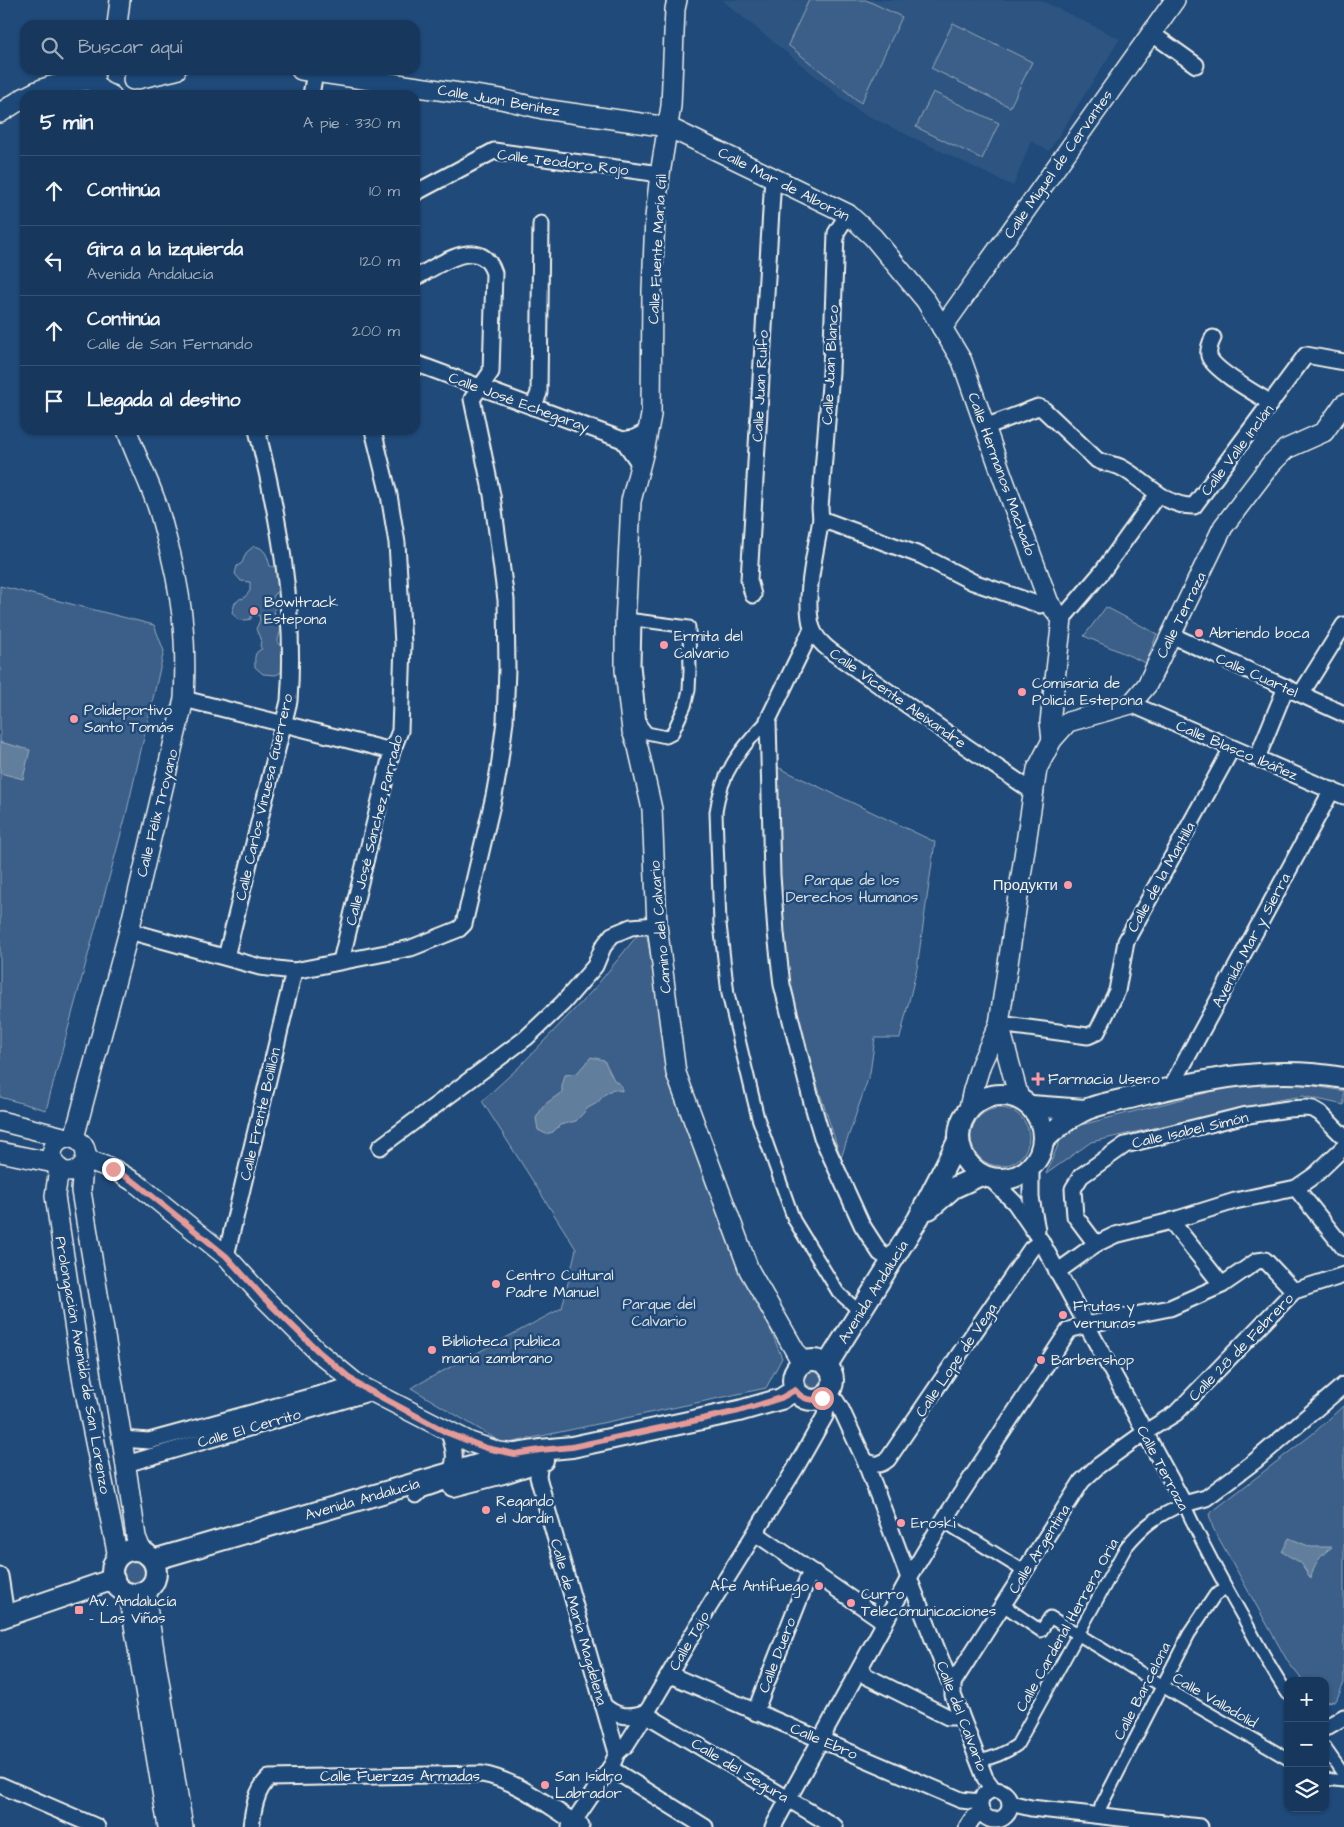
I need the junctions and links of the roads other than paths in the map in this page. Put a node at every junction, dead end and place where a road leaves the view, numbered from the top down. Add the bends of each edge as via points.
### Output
1 (120, 0) edge
2 (677, 0) edge
3 (1174, 0) edge
4 (118, 20) edge
5 (1151, 33) junction
6 (1196, 65) dead end
7 (95, 75) edge
8 (132, 75) edge
9 (308, 75) edge
10 (337, 75) edge
11 (39, 90) edge
12 (100, 90) edge
13 (126, 90) edge
14 (310, 90) edge
15 (20, 100) edge
16 (0, 113) edge
17 (668, 127) junction
18 (660, 174) junction
19 (773, 177) junction
20 (420, 190) edge
21 (848, 214) junction
22 (541, 224) dead end
23 (420, 275) edge
24 (942, 328) junction
25 (1213, 338) dead end
26 (1344, 362) edge
27 (420, 365) edge
28 (481, 388) junction
29 (1271, 403) junction
30 (1344, 404) edge
31 (533, 407) junction
32 (985, 426) junction
33 (648, 431) junction
34 (128, 435) edge
35 (257, 435) edge
36 (374, 435) edge
37 (623, 440) junction
38 (639, 467) junction
39 (1158, 494) junction
40 (821, 520) junction
41 (754, 595) dead end
42 (1049, 603) junction
43 (1062, 619) junction
44 (635, 620) joint
45 (1344, 626) edge
46 (812, 629) junction
47 (1170, 635) junction
48 (1286, 687) junction
49 (1301, 694) junction
50 (184, 699) junction
51 (1131, 704) junction
52 (1344, 714) edge
53 (768, 720) junction
54 (283, 724) junction
55 (1052, 740) junction
56 (1232, 748) junction
57 (392, 751) junction
58 (1257, 758) junction
59 (1035, 793) junction
60 (1338, 793) edge
61 (657, 925) junction
62 (129, 931) junction
63 (226, 956) junction
64 (341, 961) junction
65 (294, 971) junction
66 (999, 1024) junction
67 (1344, 1078) edge
68 (1170, 1089) junction
69 (1025, 1102) junction
70 (969, 1108) junction
71 (1085, 1110) junction
72 (0, 1121) edge
73 (1344, 1137) edge
74 (71, 1138) junction
75 (1044, 1140) junction
76 (958, 1141) junction
77 (380, 1147) dead end
78 (1344, 1147) edge
79 (0, 1152) edge
80 (84, 1162) junction
81 (57, 1165) junction
82 (1031, 1168) junction
83 (986, 1177) junction
84 (1296, 1188) junction
85 (918, 1219) junction
86 (1171, 1221) junction
87 (1041, 1240) junction
88 (1096, 1244) junction
89 (1344, 1248) edge
90 (226, 1256) junction
91 (893, 1261) junction
92 (1056, 1272) junction
93 (1344, 1275) edge
94 (1222, 1284) junction
95 (1294, 1291) junction
96 (861, 1313) junction
97 (1085, 1325) junction
98 (802, 1363) junction
99 (827, 1364) junction
100 (1344, 1385) edge
101 (364, 1388) junction
102 (795, 1390) junction
103 (825, 1396) junction
104 (448, 1433) junction
105 (1144, 1433) junction
106 (122, 1440) junction
107 (572, 1447) junction
108 (515, 1454) junction
109 (540, 1461) junction
110 (865, 1461) junction
111 (126, 1464) junction
112 (451, 1472) junction
113 (416, 1495) junction
114 (1184, 1504) junction
115 (943, 1520) junction
116 (756, 1531) junction
117 (151, 1560) junction
118 (1024, 1571) junction
119 (815, 1573) junction
120 (0, 1576) edge
121 (118, 1578) junction
122 (909, 1578) junction
123 (148, 1589) junction
124 (1226, 1589) junction
125 (1003, 1605) junction
126 (3, 1616) edge
127 (884, 1625) junction
128 (1077, 1634) junction
129 (860, 1669) junction
130 (669, 1676) junction
131 (953, 1683) junction
132 (1162, 1686) junction
133 (1284, 1689) edge
134 (603, 1705) junction
135 (647, 1712) junction
136 (756, 1712) junction
137 (960, 1713) junction
138 (1344, 1717) edge
139 (1329, 1726) edge
140 (822, 1740) junction
141 (617, 1753) junction
142 (1329, 1754) edge
143 (1284, 1757) edge
144 (979, 1761) junction
145 (610, 1768) junction
146 (1344, 1775) edge
147 (1329, 1779) edge
148 (1344, 1781) edge
149 (0, 1785) edge
150 (993, 1789) junction
151 (789, 1799) junction
152 (980, 1807) junction
153 (1006, 1816) edge
154 (1094, 1821) edge
155 (575, 1825) edge
156 (97, 1827) edge
157 (168, 1827) edge
158 (182, 1827) edge
159 (250, 1827) edge
160 (705, 1827) edge
161 (773, 1827) edge
162 (835, 1827) edge
163 (967, 1827) edge
164 (1200, 1827) edge

1 - 4 street
2 - 17 street, Calle Fuente María Gil via 672,106
3 - 5 street, Calle Miguel de Cervantes
5 - 6 street
5 - 24 street, Calle Miguel de Cervantes
7 - 11 street
7 - 12 street
8 - 13 street
9 - 14 street
10 - 17 street, Calle Juan Benítez via 501,98 543,108
15 - 16 street
17 - 18 street, Calle Fuente María Gil
17 - 19 street, Calle Mar de Alborán
18 - 20 street, Calle Teodoro Rojo via 494,151
18 - 33 street, Calle Fuente María Gil via 655,217
19 - 21 street, Calle Mar de Alborán
19 - 41 street, Calle Juan Rulfo via 749,580
21 - 24 street, Calle Mar de Alborán via 872,236 926,301
21 - 40 street, Calle Juan Blanco via 836,233
22 - 31 street via 539,394
23 - 28 street via 459,255 484,258 492,267 491,372
24 - 32 street, Calle Hermanos Machado via 962,361
25 - 29 street via 1209,357 1215,367
26 - 29 street, Calle Valle Inclán via 1306,355
27 - 28 street, Calle José Echegaray
28 - 31 street, Calle José Echegaray
28 - 64 street via 472,399 492,495 506,600 507,669 499,768 467,914 459,929 411,948
29 - 39 street, Calle Valle Inclán via 1194,506 1185,506
30 - 47 street, Calle Terraza via 1324,432 1286,449 1271,464 1223,528
31 - 37 street, Calle José Echegaray
32 - 39 street via 1043,408 1097,460 1118,466
32 - 42 street, Calle Hermanos Machado
33 - 37 street
33 - 38 street, Calle Fuente María Gil
34 - 50 street, Calle Félix Troyano via 155,498 174,566 184,621
35 - 54 street, Calle Carlos Vinuesa Guerrero via 282,547 291,634 289,701
36 - 57 street, Calle José Sánchez Parrado via 397,543 403,644 400,731
37 - 38 street
38 - 61 street, Camino del Calvario via 632,501 625,670 632,731 652,809
39 - 43 street via 1102,572
40 - 42 street via 922,556 973,582 1040,605
40 - 46 street via 808,600
42 - 43 street, Calle Hermanos Machado
43 - 55 street via 1050,722
44 - 44 street via 689,627 689,690 672,734 666,737 648,733 640,724 634,665
45 - 49 street
46 - 53 street
46 - 59 street, Calle Vicente Aleixandre via 832,652
47 - 48 street, Calle Cuartel
47 - 51 street, Calle Terraza via 1147,685
48 - 49 street, Calle Cuartel
48 - 58 street
49 - 52 street, Calle Cuartel
50 - 54 street
50 - 62 street, Calle Félix Troyano
51 - 55 street via 1068,722
51 - 56 street, Calle Blasco Ibáñez
53 - 91 street via 773,885 782,984 822,1137 862,1225 880,1253
53 - 96 street via 745,743 722,783 717,799 720,924 728,994 758,1118 794,1220 838,1292
54 - 57 street
54 - 63 street, Calle Carlos Vinuesa Guerrero
55 - 59 street via 1037,769
56 - 58 street, Calle Blasco Ibáñez
56 - 66 street, Calle de la Mantilla via 1126,941 1117,991 1097,1032 1088,1036
57 - 64 street, Calle José Sánchez Parrado
58 - 60 street, Calle Blasco Ibáñez
59 - 66 street
60 - 68 street, Avenida Mar y Sierra
61 - 77 street via 631,927 612,935 594,966 563,1003 526,1038
61 - 98 street, Camino del Calvario via 676,1073 749,1270
62 - 63 street
62 - 74 street, Calle Félix Troyano
63 - 65 street
64 - 65 street
65 - 90 street, Calle Frente Bolillón
66 - 69 street
66 - 70 street via 981,1064
67 - 68 main road via 1260,1072
68 - 71 main road
69 - 70 main road via 1006,1094 992,1095
69 - 71 main road
69 - 75 main road via 1038,1116
70 - 76 main road via 960,1124
71 - 75 main road
72 - 74 street
73 - 88 street, Calle Isabel Simón via 1320,1113 1306,1108 1242,1116 1125,1145 1081,1176 1073,1189 1074,1216
74 - 80 street via 84,1146
74 - 81 street via 61,1140 53,1150
75 - 82 main road
76 - 83 main road via 964,1156
76 - 85 main road, Avenida Andalucía
78 - 84 street
79 - 81 street
80 - 81 street via 71,1171
80 - 90 street via 113,1169 136,1183
80 - 106 street, Prolongación Avenida de San Lorenzo via 82,1191
81 - 121 street, Prolongación Avenida de San Lorenzo via 55,1196 82,1377 117,1552
82 - 83 main road via 1013,1178
82 - 87 street, Calle Terraza via 1031,1198
83 - 85 main road, Avenida Andalucía via 954,1188
83 - 87 street, Calle Terraza via 1015,1203
84 - 86 street via 1235,1201
84 - 89 street
85 - 91 main road, Avenida Andalucía
86 - 88 street via 1114,1235
86 - 94 street
87 - 92 street, Calle Terraza
87 - 110 street, Calle Lope de Vega via 1031,1249 888,1459 876,1464
88 - 92 street
90 - 101 street via 318,1351
91 - 96 main road, Avenida Andalucía
92 - 97 street, Calle Terraza
93 - 95 street, Calle 28 de Febrero
94 - 95 street via 1257,1261 1265,1260
94 - 97 street via 1170,1308
95 - 105 street, Calle 28 de Febrero via 1176,1413
96 - 99 main road, Avenida Andalucía
97 - 105 street, Calle Terraza
97 - 115 street via 1069,1330
98 - 99 main road via 815,1359
98 - 102 main road via 794,1372
99 - 103 main road via 833,1376 831,1389
100 - 114 street via 1206,1498
101 - 104 street
101 - 106 street, Calle El Cerrito via 149,1440
101 - 111 street, Calle El Cerrito
102 - 103 main road via 807,1399
102 - 107 main road, Avenida Andalucía via 781,1398 739,1411
103 - 110 street, Calle del Calvario via 836,1401 841,1409
103 - 116 street, Calle Tajo via 826,1408 821,1423
104 - 108 street via 486,1448
104 - 112 street via 455,1449
105 - 114 street, Calle Terraza
105 - 118 street, Calle Argentina via 1082,1481
106 - 111 street, Prolongación Avenida de San Lorenzo
107 - 108 main road, Avenida Andalucía
107 - 109 main road, Avenida Andalucía
108 - 112 main road, Avenida Andalucía
109 - 113 main road, Avenida Andalucía
109 - 134 street, Calle de María Magdelena via 538,1477
110 - 122 street, Calle del Calvario
111 - 117 street, Prolongación Avenida de San Lorenzo via 136,1537
112 - 113 street via 447,1481
112 - 117 main road, Avenida Andalucía
113 - 117 main road, Avenida Andalucía
114 - 124 street, Calle Terraza
114 - 128 street, Calle Cardenal Herrera Oria via 1158,1516 1131,1541
115 - 118 street
115 - 122 street
116 - 119 street
116 - 130 street, Calle Tajo
117 - 121 main road via 130,1550 123,1553
117 - 123 main road via 155,1578
118 - 125 street, Calle Argentina
119 - 127 street via 879,1618
119 - 136 street, Calle Duero via 807,1580
120 - 126 street
121 - 123 main road via 137,1594
121 - 126 main road
121 - 157 street, Prolongación Avenida de San Lorenzo via 130,1601
122 - 127 street
122 - 131 street, Calle del Calvario via 949,1680
123 - 158 street via 146,1601
124 - 132 street, Calle Barcelona via 1215,1595 1189,1634
124 - 133 street, Calle Terraza
125 - 128 street, Calle Valladolid via 1041,1631 1050,1617
125 - 131 street, Calle Argentina
127 - 129 street
128 - 132 street, Calle Valladolid
128 - 144 street, Calle Cardenal Herrera Oria via 1017,1745 1006,1753
129 - 137 street via 866,1676 948,1717
129 - 140 street
130 - 135 street, Calle Tajo
130 - 136 street, Calle Ebro
131 - 137 street, Calle del Calvario via 953,1695
132 - 143 street, Calle Valladolid
132 - 154 street, Calle Barcelona
134 - 135 street via 610,1712 626,1717
134 - 141 street, Calle de María Magdelena
135 - 141 street, Calle Tajo via 626,1745
135 - 151 street, Calle del Segura via 652,1718
136 - 140 street, Calle Ebro
137 - 144 street, Calle del Calvario
138 - 139 street
140 - 151 street
140 - 152 street, Calle Ebro
141 - 145 street, Calle Tajo
142 - 146 street
144 - 150 street, Calle del Calvario
145 - 155 street, Calle Tajo
145 - 160 street
147 - 148 street
149 - 156 street
150 - 152 street via 984,1793
150 - 153 street via 1006,1795
151 - 161 street
151 - 162 street, Calle del Segura
152 - 153 street via 991,1820
152 - 163 street
153 - 154 street via 1031,1808
154 - 164 street
155 - 159 street, Calle Fuerzas Armadas via 508,1782 482,1774 268,1778 262,1784

